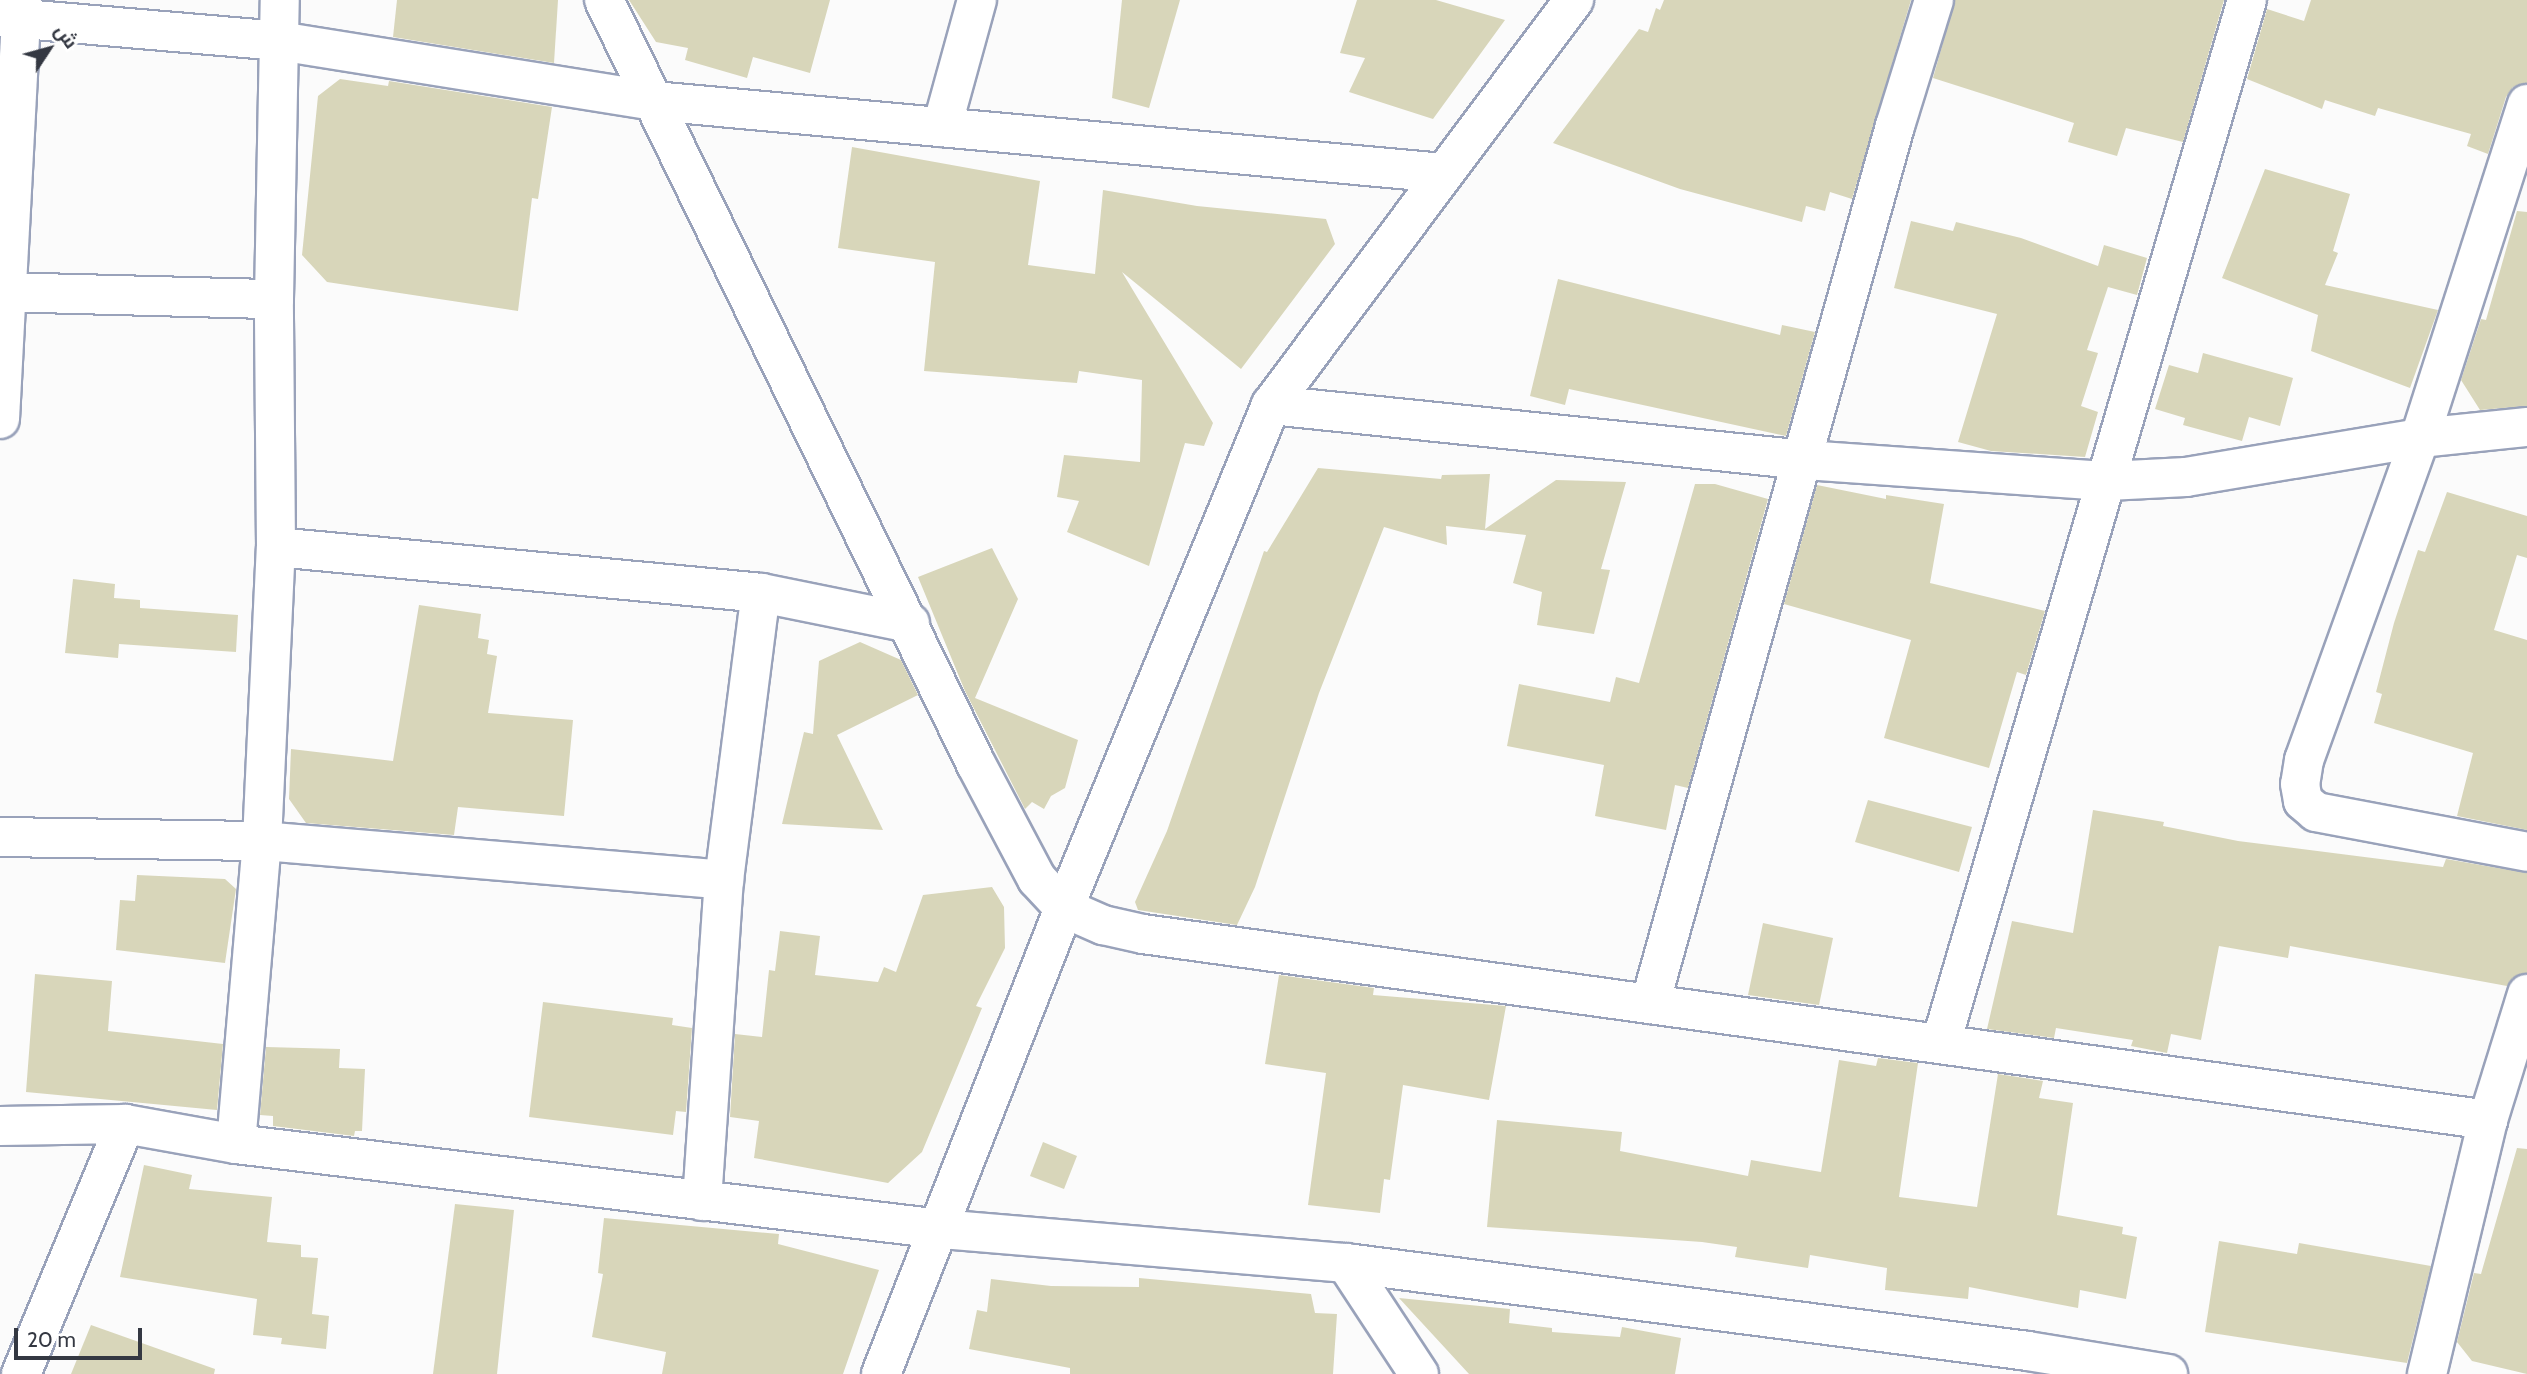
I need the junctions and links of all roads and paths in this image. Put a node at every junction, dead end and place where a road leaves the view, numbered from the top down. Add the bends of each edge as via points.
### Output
1 (280, 0) edge
2 (604, 0) edge
3 (976, 0) edge
4 (1574, 0) edge
5 (1934, 0) edge
6 (2248, 0) edge
7 (14, 12) edge
8 (279, 41) junction
9 (654, 101) junction
10 (2527, 104) edge
11 (942, 127) junction
12 (1444, 173) junction
13 (3, 293) edge
14 (274, 299) junction
15 (1271, 405) junction
16 (0, 419) edge
17 (2527, 427) edge
18 (2420, 438) junction
19 (1805, 460) junction
20 (2108, 481) junction
21 (276, 547) junction
22 (761, 593) junction
23 (910, 623) junction
24 (0, 837) edge
25 (262, 841) junction
26 (2527, 852) edge
27 (724, 880) junction
28 (1064, 908) junction
29 (2527, 994) edge
30 (1650, 1004) junction
31 (1941, 1044) junction
32 (2488, 1120) junction
33 (125, 1124) junction
34 (0, 1126) edge
35 (236, 1144) junction
36 (702, 1201) junction
37 (940, 1229) junction
38 (1346, 1263) junction
39 (2026, 1362) edge
40 (21, 1374) edge
41 (881, 1374) edge
42 (1419, 1374) edge
43 (2168, 1374) edge
44 (2427, 1374) edge

1 - 8 street
2 - 9 street
3 - 11 street
4 - 12 street
5 - 19 street via 1895,126
6 - 20 street
7 - 8 street
7 - 13 street
8 - 9 street
8 - 14 street
9 - 11 street
9 - 23 street
10 - 18 street
11 - 12 street
12 - 15 street
13 - 14 street
13 - 16 street
14 - 21 street
15 - 19 street
15 - 28 street
17 - 18 street
18 - 20 street via 2278,464
18 - 26 street via 2304,760 2303,801 2316,812
19 - 20 street
19 - 30 street
20 - 31 street
21 - 22 street
21 - 25 street
22 - 23 street
22 - 27 street
23 - 28 street via 976,764 1037,879
24 - 25 street
25 - 27 street
25 - 35 street
27 - 36 street
28 - 30 street via 1103,925 1143,934
28 - 37 street
29 - 32 street
30 - 31 street
31 - 32 street
32 - 44 street
33 - 34 street
33 - 35 street
33 - 40 street
35 - 36 street
36 - 37 street
37 - 38 street
37 - 41 street
38 - 39 street
38 - 42 street
39 - 43 street

